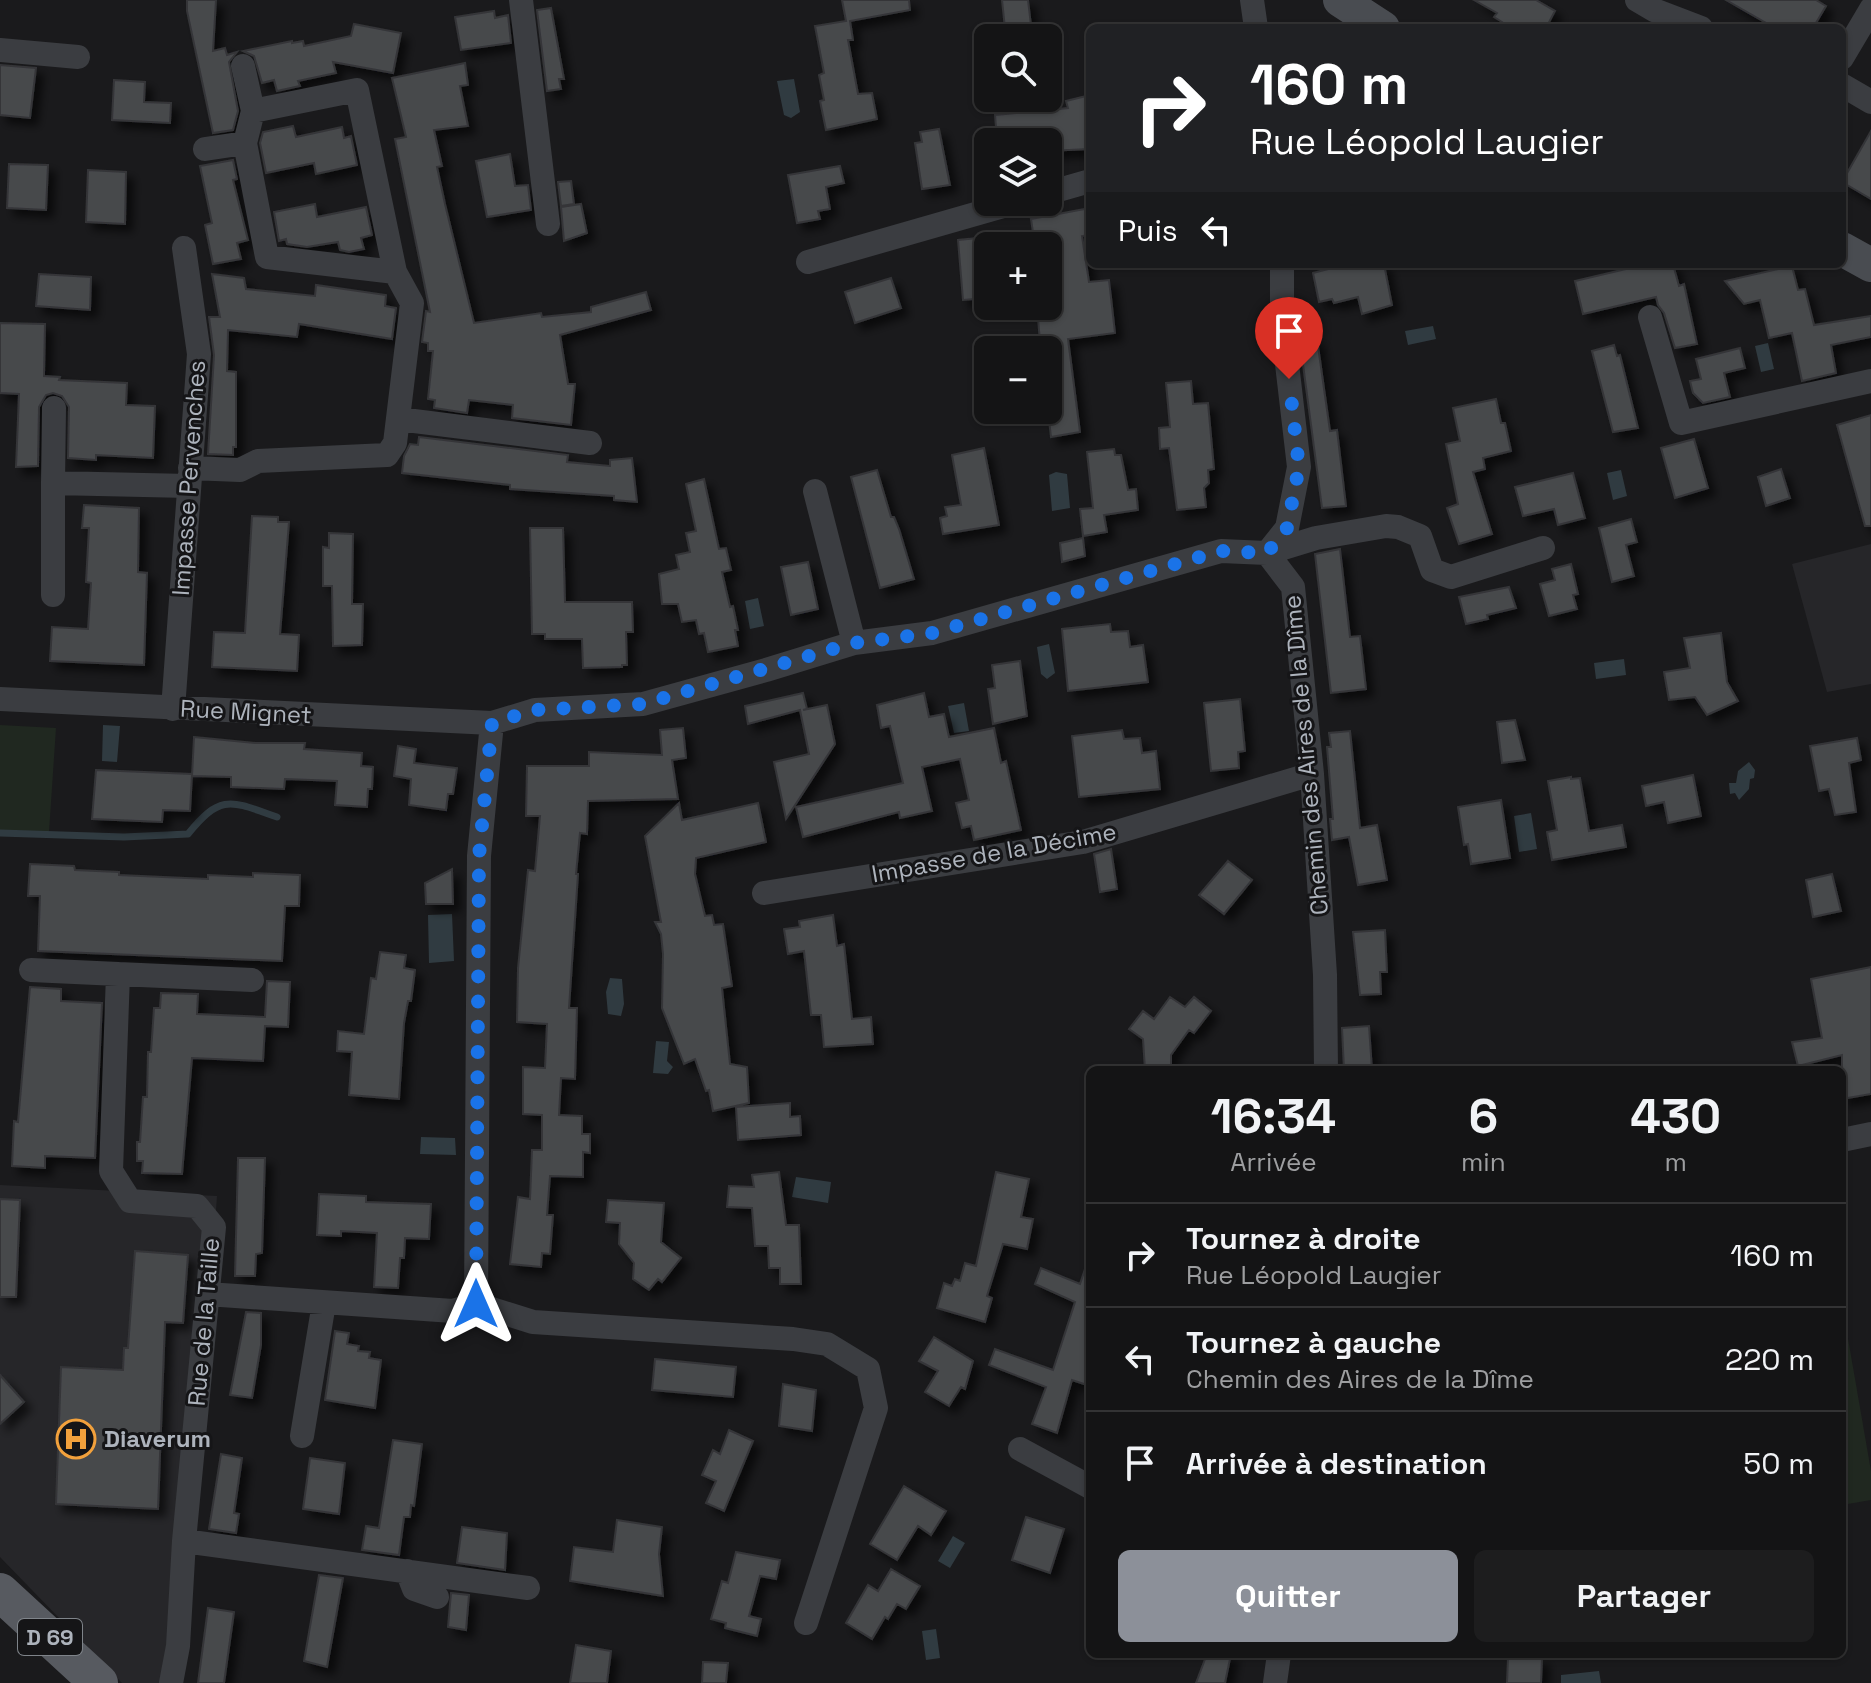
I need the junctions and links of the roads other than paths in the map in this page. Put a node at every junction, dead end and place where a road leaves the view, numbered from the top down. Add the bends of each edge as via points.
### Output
1 (521, 0) edge
2 (1252, 0) edge
3 (1340, 0) edge
4 (1651, 3) edge
5 (1871, 9) edge
6 (1255, 24) edge
7 (1377, 24) edge
8 (1693, 24) edge
9 (0, 50) edge
10 (1846, 51) edge
11 (78, 57) dead end
12 (243, 66) dead end
13 (1846, 87) edge
14 (1871, 102) edge
15 (253, 111) junction
16 (245, 143) junction
17 (205, 149) dead end
18 (1086, 182) edge
19 (1062, 189) edge
20 (974, 214) edge
21 (548, 224) dead end
22 (184, 248) dead end
23 (1846, 251) edge
24 (808, 262) dead end
25 (1871, 265) edge
26 (1282, 268) edge
27 (395, 272) junction
28 (1650, 317) dead end
29 (1871, 381) edge
30 (54, 408) dead end
31 (398, 419) junction
32 (590, 443) dead end
33 (190, 477) junction
34 (53, 483) junction
35 (815, 491) dead end
36 (1543, 548) dead end
37 (1267, 553) junction
38 (53, 595) dead end
39 (854, 643) junction
40 (0, 699) edge
41 (173, 709) junction
42 (492, 723) junction
43 (1312, 774) junction
44 (764, 893) dead end
45 (31, 970) dead end
46 (118, 974) junction
47 (252, 980) dead end
48 (1326, 1066) edge
49 (1871, 1134) edge
50 (1846, 1139) edge
51 (207, 1294) junction
52 (324, 1303) junction
53 (476, 1304) junction
54 (302, 1436) dead end
55 (1020, 1449) dead end
56 (1086, 1485) edge
57 (184, 1541) junction
58 (407, 1571) junction
59 (528, 1588) dead end
60 (0, 1592) edge
61 (437, 1597) dead end
62 (806, 1623) dead end
63 (1278, 1658) edge
64 (99, 1683) edge
65 (171, 1683) edge
66 (1275, 1683) edge

1 - 21 street
2 - 6 street
3 - 7 street
4 - 8 street
5 - 10 street
9 - 11 street
12 - 15 street
13 - 14 street
15 - 16 street
15 - 27 street via 357,90
16 - 17 street
16 - 27 street via 267,257
18 - 19 street
20 - 24 street
22 - 33 street, Impasse Pervenches via 199,354
23 - 25 street
26 - 37 street via 1282,321 1299,467 1287,528
27 - 31 street via 412,303
28 - 29 street via 1681,423
30 - 34 street
31 - 32 street
31 - 33 street via 395,443 387,455 258,461 240,470
33 - 34 street
33 - 41 street, Impasse Pervenches
34 - 38 street
35 - 39 street
36 - 37 street, Rue Mignet via 1451,577 1432,570 1420,536 1398,527 1316,538
37 - 39 street, Rue Mignet via 1221,551 932,633
37 - 43 street, Chemin des Aires de la Dîme via 1293,587
39 - 42 street, Rue Mignet via 643,704 535,710
40 - 41 street, Rue Mignet
41 - 42 street, Rue Mignet
42 - 53 street via 479,856
43 - 44 street, Impasse de la Décime via 1083,842
43 - 48 street, Chemin des Aires de la Dîme
45 - 46 street
46 - 47 street
46 - 51 street, Rue de la Taille via 111,1171 130,1201 197,1206 214,1227
49 - 50 street
51 - 52 street
51 - 57 street, Rue de la Taille
52 - 53 street via 453,1311
52 - 54 street
53 - 62 street via 533,1322 827,1344 868,1369 876,1408
55 - 56 street
57 - 58 street
57 - 65 street, Rue de la Taille
58 - 59 street
58 - 61 street via 414,1589
60 - 64 main road, D 69
63 - 66 street

